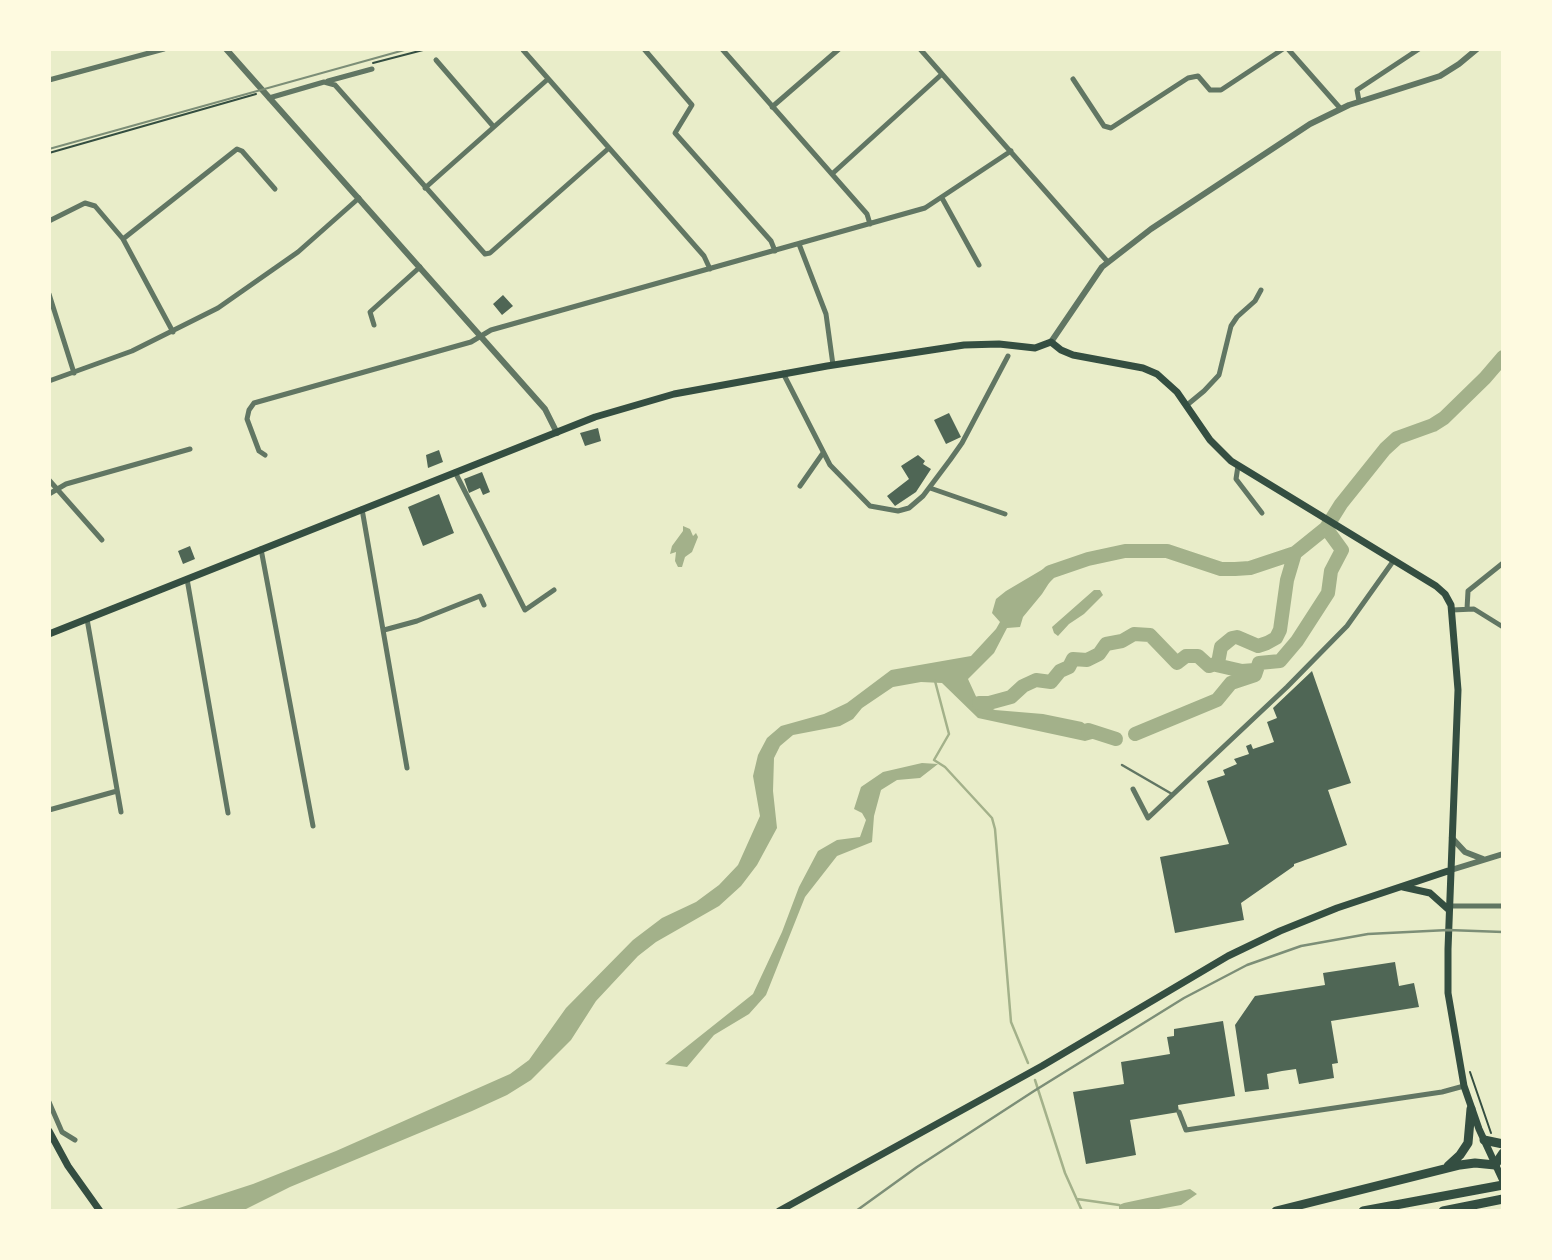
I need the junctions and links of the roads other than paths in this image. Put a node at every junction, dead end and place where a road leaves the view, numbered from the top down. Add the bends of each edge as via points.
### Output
1 (164, 49) edge
2 (226, 49) edge
3 (644, 49) edge
4 (722, 49) edge
5 (839, 49) edge
6 (920, 49) edge
7 (1283, 49) edge
8 (1288, 49) edge
9 (1419, 49) edge
10 (1477, 49) edge
11 (523, 50) edge
12 (436, 60) dead end
13 (372, 69) dead end
14 (942, 74) junction
15 (548, 79) junction
16 (1073, 79) dead end
17 (49, 80) edge
18 (328, 81) junction
19 (269, 98) junction
20 (1359, 101) junction
21 (772, 107) junction
22 (1339, 108) junction
23 (493, 126) junction
24 (609, 148) junction
25 (1011, 151) junction
26 (832, 174) junction
27 (425, 188) junction
28 (275, 189) dead end
29 (359, 198) junction
30 (942, 198) junction
31 (49, 221) edge
32 (870, 224) junction
33 (123, 239) junction
34 (799, 244) junction
35 (775, 251) junction
36 (1107, 261) junction
37 (979, 265) dead end
38 (420, 267) junction
39 (710, 269) junction
40 (1261, 290) dead end
41 (49, 294) edge
42 (374, 325) dead end
43 (173, 332) junction
44 (480, 336) junction
45 (1051, 342) junction
46 (1009, 356) dead end
47 (833, 365) junction
48 (74, 373) junction
49 (783, 373) junction
50 (49, 381) edge
51 (1187, 405) junction
52 (557, 433) junction
53 (190, 449) dead end
54 (823, 453) junction
55 (265, 455) dead end
56 (1238, 466) junction
57 (455, 471) junction
58 (49, 480) edge
59 (800, 486) dead end
60 (930, 488) junction
61 (57, 489) junction
62 (49, 495) edge
63 (362, 509) junction
64 (1262, 513) dead end
65 (1005, 514) dead end
66 (102, 540) dead end
67 (261, 549) junction
68 (1394, 560) junction
69 (1503, 563) edge
70 (187, 579) junction
71 (554, 590) dead end
72 (484, 606) dead end
73 (1467, 609) junction
74 (1452, 610) junction
75 (87, 619) junction
76 (1503, 627) edge
77 (384, 630) junction
78 (49, 634) edge
79 (1122, 765) dead end
80 (407, 768) dead end
81 (1133, 789) dead end
82 (117, 790) junction
83 (1172, 794) junction
84 (49, 810) edge
85 (121, 812) dead end
86 (228, 813) dead end
87 (313, 826) dead end
88 (1452, 837) junction
89 (1503, 854) edge
90 (1485, 860) junction
91 (1451, 870) junction
92 (1399, 887) junction
93 (1503, 906) edge
94 (1449, 908) junction
95 (1464, 1086) junction
96 (49, 1102) edge
97 (1471, 1109) junction
98 (1179, 1112) dead end
99 (49, 1131) edge
100 (75, 1140) dead end
101 (1484, 1140) junction
102 (1499, 1144) edge
103 (1503, 1153) edge
104 (1495, 1165) junction
105 (1444, 1169) junction
106 (1503, 1183) edge
107 (1503, 1199) edge
108 (100, 1211) edge
109 (779, 1211) edge
110 (1276, 1211) edge
111 (1363, 1211) edge
112 (1443, 1211) edge

1 - 17 street
2 - 19 street
3 - 35 street via 692,105 676,133
4 - 21 street
5 - 21 street
6 - 14 street
7 - 16 street via 1221,90 1210,90 1198,76 1188,78 1108,128
8 - 22 street
9 - 20 street via 1357,90
10 - 20 street via 1440,76
11 - 15 street
12 - 23 street
13 - 18 street
14 - 25 street
14 - 26 street
15 - 23 street
15 - 24 street
18 - 19 street
18 - 27 street
19 - 29 street
20 - 22 street
21 - 26 street
22 - 36 street
23 - 27 street
24 - 27 street via 490,253 481,252
24 - 39 street via 705,256
25 - 30 street
25 - 36 street
26 - 32 street via 867,214
28 - 33 street via 237,149
29 - 38 street
29 - 43 street via 274,270
30 - 32 street via 925,208
30 - 37 street
31 - 33 street via 90,204
32 - 34 street
33 - 43 street
34 - 35 street
34 - 47 street via 826,314
35 - 39 street
36 - 45 street
38 - 42 street via 370,312
38 - 44 street
39 - 44 street
40 - 51 street via 1231,326 1219,375
41 - 48 street
43 - 48 street
44 - 52 street via 545,409
44 - 55 street via 254,403 247,419
45 - 47 main road via 1035,348 946,346
45 - 51 main road via 1067,354 1149,371 1170,385
46 - 60 street via 962,443
47 - 49 main road
48 - 50 street
49 - 52 main road via 674,394
49 - 54 street
51 - 56 main road via 1210,440
52 - 57 main road
53 - 61 street
54 - 59 street
54 - 60 street via 870,506 898,512
56 - 64 street via 1236,478
56 - 68 main road
57 - 63 main road
57 - 71 street via 525,610
58 - 61 street
60 - 65 street
61 - 62 street
61 - 66 street
63 - 67 main road
63 - 77 street
67 - 70 main road
67 - 87 street
68 - 74 main road via 1441,589
68 - 83 street via 1347,626
69 - 73 street via 1468,591
70 - 75 main road
70 - 86 street
72 - 77 street via 480,596
73 - 74 street
73 - 76 street
74 - 88 main road via 1458,690
75 - 78 main road
75 - 82 street
77 - 80 street
79 - 83 lane
81 - 83 street via 1148,818
82 - 84 street
82 - 85 street
88 - 90 street via 1465,852
88 - 91 main road
89 - 90 street
90 - 91 street
91 - 92 main road
91 - 94 main road
92 - 94 main road via 1430,893
92 - 109 main road via 1307,920 1228,956 1042,1066
93 - 94 street
94 - 95 main road via 1451,1016
95 - 97 main road
95 - 98 street via 1186,1130
96 - 100 street via 62,1132
97 - 101 main road
97 - 105 highway via 1468,1143
99 - 108 main road
101 - 102 highway
101 - 104 main road
103 - 104 highway
104 - 105 highway via 1475,1163
104 - 106 main road
105 - 110 highway
106 - 111 highway
107 - 112 highway

